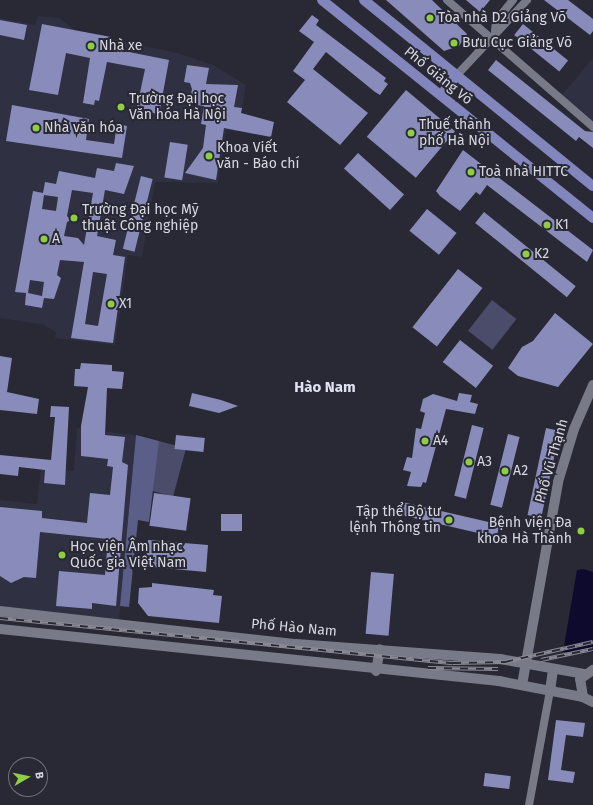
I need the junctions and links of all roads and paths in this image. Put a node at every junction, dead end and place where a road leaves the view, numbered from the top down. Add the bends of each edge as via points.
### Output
1 (322, 0) edge
2 (364, 0) edge
3 (447, 0) edge
4 (513, 0) edge
5 (527, 0) edge
6 (492, 34) junction
7 (456, 76) junction
8 (441, 95) junction
9 (593, 127) edge
10 (593, 186) edge
11 (593, 218) edge
12 (593, 385) edge
13 (0, 611) edge
14 (72, 620) junction
15 (0, 629) edge
16 (224, 636) junction
17 (70, 638) junction
18 (380, 649) junction
19 (223, 653) junction
20 (526, 664) junction
21 (553, 670) junction
22 (376, 671) junction
23 (589, 672) edge
24 (522, 685) junction
25 (550, 691) junction
26 (583, 697) junction
27 (593, 702) edge
28 (529, 805) edge

1 - 8 main road, Phố Giảng Võ
2 - 7 main road, Phố Giảng Võ
3 - 6 street
4 - 6 street via 496,21
5 - 6 street via 503,28
6 - 7 street
6 - 9 street
7 - 8 main road
7 - 10 main road, Phố Giảng Võ
8 - 11 main road, Phố Giảng Võ
12 - 20 main road, Phố Vũ Thạnh via 574,429 558,482
13 - 14 main road, Phố Hào Nam
14 - 16 main road, Phố Hào Nam
14 - 17 main road
15 - 17 main road
16 - 18 main road, Phố Hào Nam
16 - 19 main road
17 - 19 main road
18 - 20 main road, Phố Hào Nam
18 - 22 main road
19 - 22 main road
20 - 21 main road, Phố Hào Nam
20 - 24 main road, Phố Vũ Thạnh
21 - 23 main road, Phố Hào Nam
21 - 25 main road
22 - 24 main road
23 - 26 main road, Phố Hào Nam via 579,683
24 - 25 main road
25 - 26 main road
25 - 28 street
26 - 27 main road

